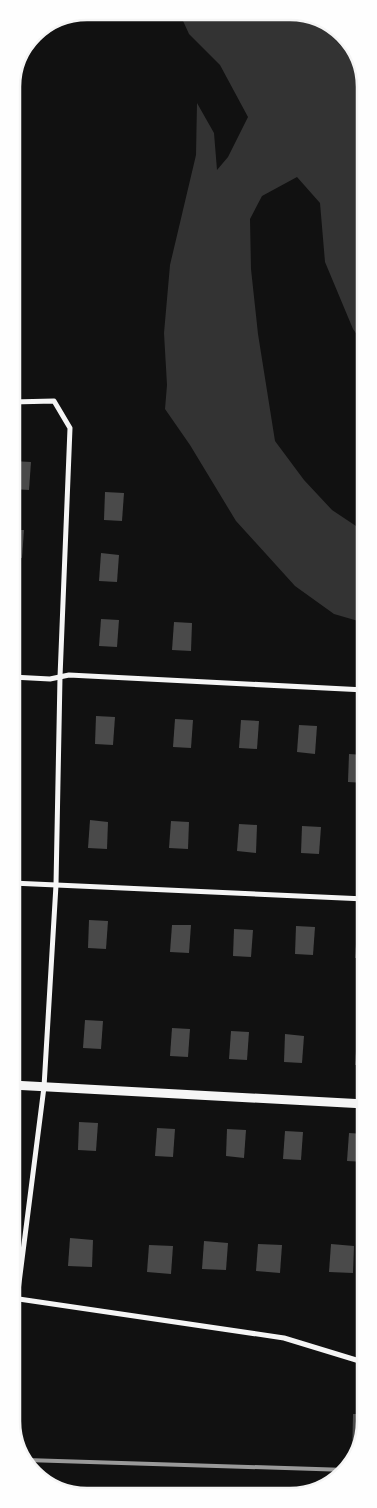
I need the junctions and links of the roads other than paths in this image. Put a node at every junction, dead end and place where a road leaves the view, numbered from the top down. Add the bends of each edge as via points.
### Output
1 (20, 402) edge
2 (60, 677) junction
3 (20, 678) edge
4 (357, 690) edge
5 (20, 883) edge
6 (56, 885) junction
7 (357, 900) edge
8 (20, 1086) edge
9 (44, 1087) junction
10 (357, 1104) edge
11 (20, 1256) edge
12 (20, 1299) edge
13 (357, 1360) edge

1 - 2 street via 54,401 70,428
2 - 3 street
2 - 4 street
2 - 6 street
5 - 6 street
6 - 7 street
6 - 9 street
8 - 9 street
9 - 10 street
9 - 11 street
12 - 13 street via 284,1338

